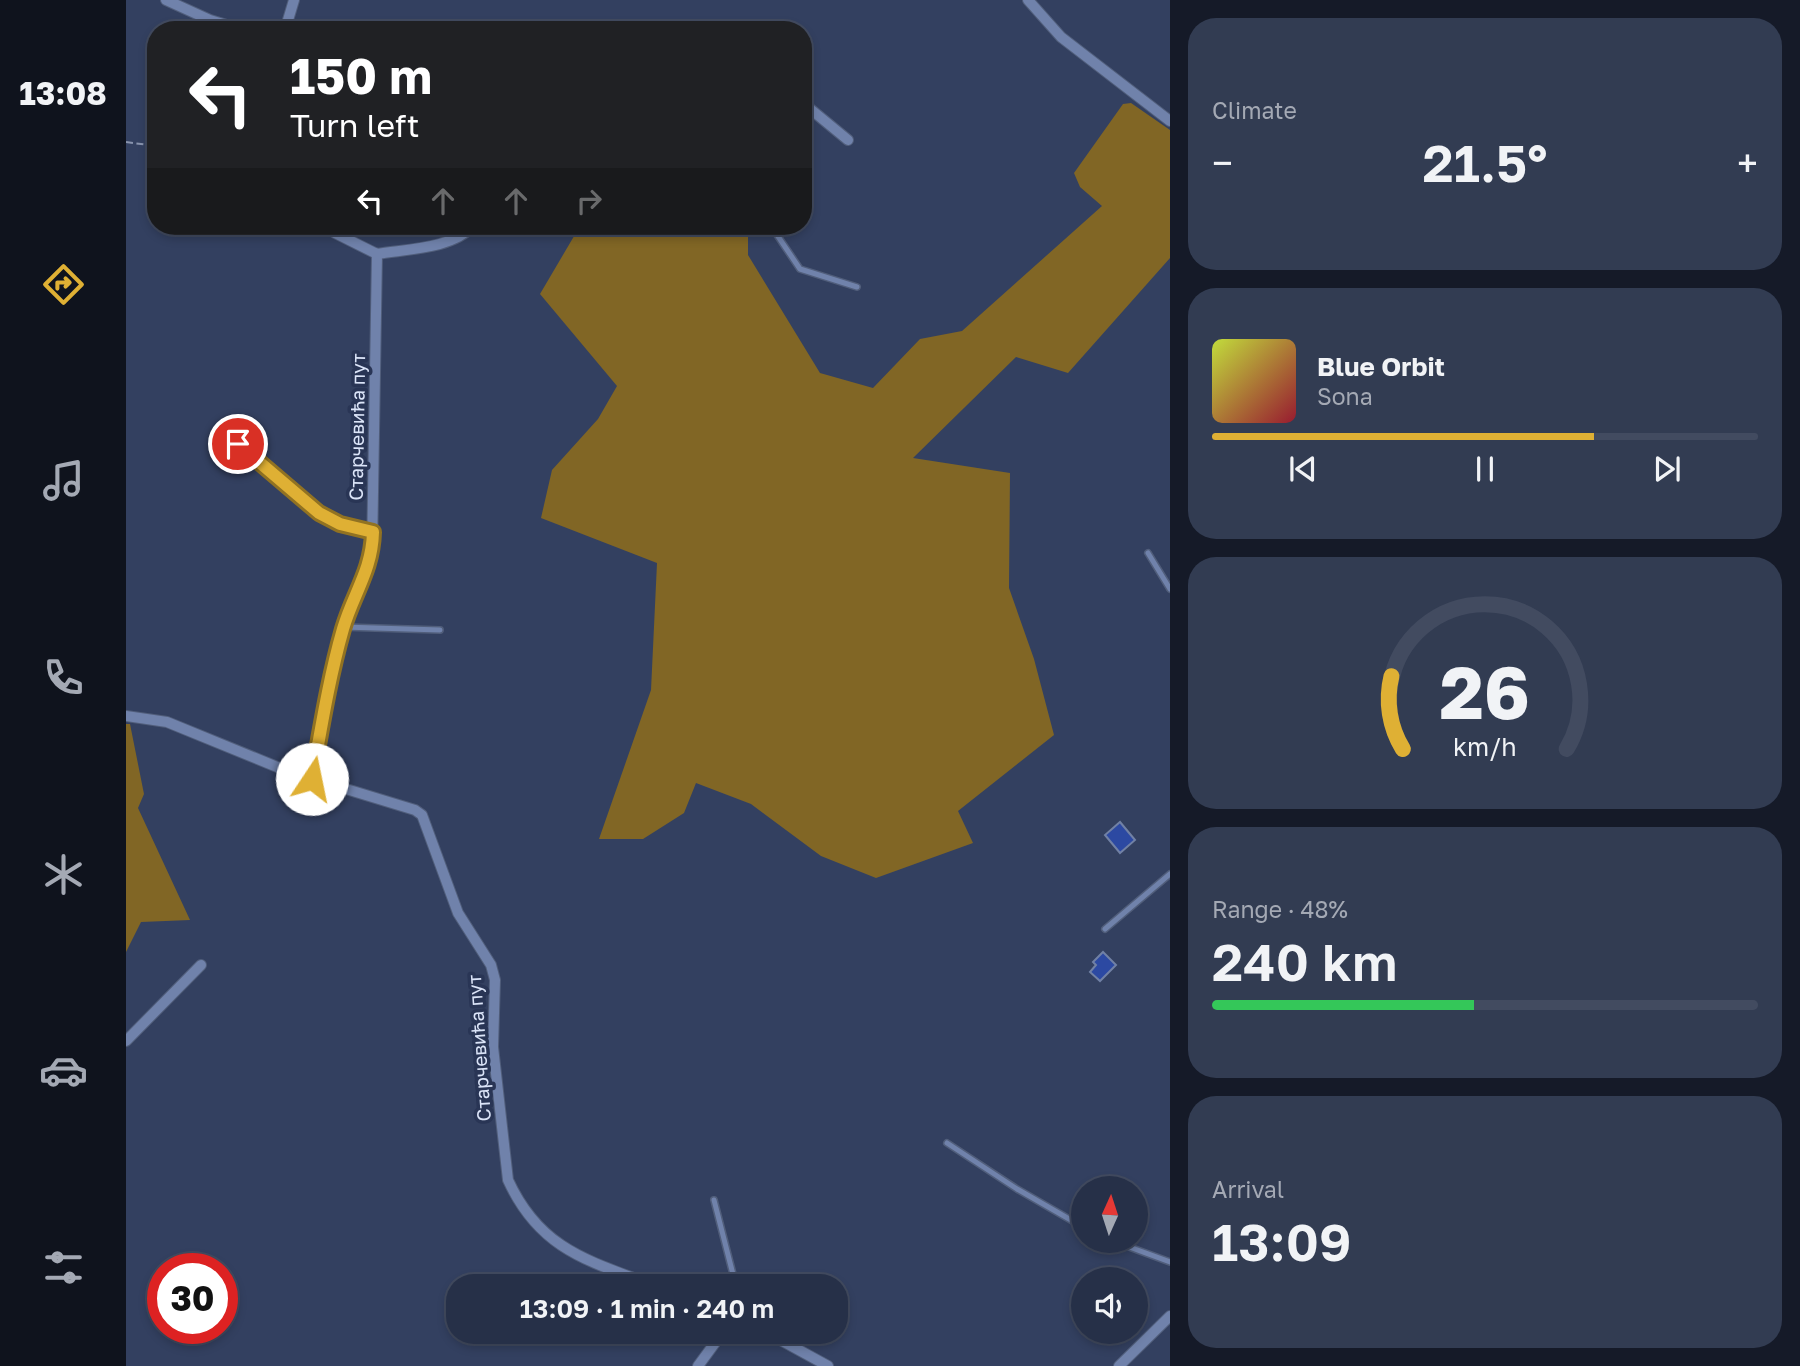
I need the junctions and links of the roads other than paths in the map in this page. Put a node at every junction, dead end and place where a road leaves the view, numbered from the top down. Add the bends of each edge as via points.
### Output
1 (166, 0) edge
2 (294, 0) edge
3 (1028, 0) edge
4 (213, 21) edge
5 (288, 21) edge
6 (812, 111) edge
7 (1170, 121) edge
8 (848, 141) dead end
9 (339, 235) edge
10 (461, 235) edge
11 (777, 235) edge
12 (377, 254) junction
13 (857, 287) dead end
14 (238, 444) dead end
15 (373, 532) junction
16 (1148, 553) dead end
17 (1170, 589) edge
18 (343, 627) junction
19 (440, 630) dead end
20 (126, 716) edge
21 (312, 779) junction
22 (1170, 874) edge
23 (1105, 929) dead end
24 (201, 965) dead end
25 (126, 1041) edge
26 (947, 1143) dead end
27 (714, 1200) dead end
28 (1071, 1220) edge
29 (1146, 1253) edge
30 (1170, 1262) edge
31 (625, 1274) edge
32 (733, 1274) edge
33 (1170, 1316) edge
34 (714, 1344) edge
35 (788, 1344) edge
36 (698, 1366) edge
37 (828, 1366) edge
38 (1119, 1366) edge

1 - 4 street
2 - 5 street
3 - 7 street via 1061,37
6 - 8 street
9 - 12 street
10 - 12 street
11 - 13 lane via 800,270
12 - 15 street, Старчевића пут
14 - 15 street via 319,513
15 - 18 street, Старчевића пут via 362,585
16 - 17 lane
18 - 19 lane
18 - 21 street, Старчевића пут
20 - 21 street, Старчевића пут via 167,722
21 - 31 street, Старчевића пут via 422,815 458,912 491,965 495,980 493,1048 508,1180 539,1229 563,1249
22 - 23 lane
24 - 25 street
26 - 28 lane
27 - 32 lane
29 - 30 lane
33 - 38 street
34 - 36 street
35 - 37 street

